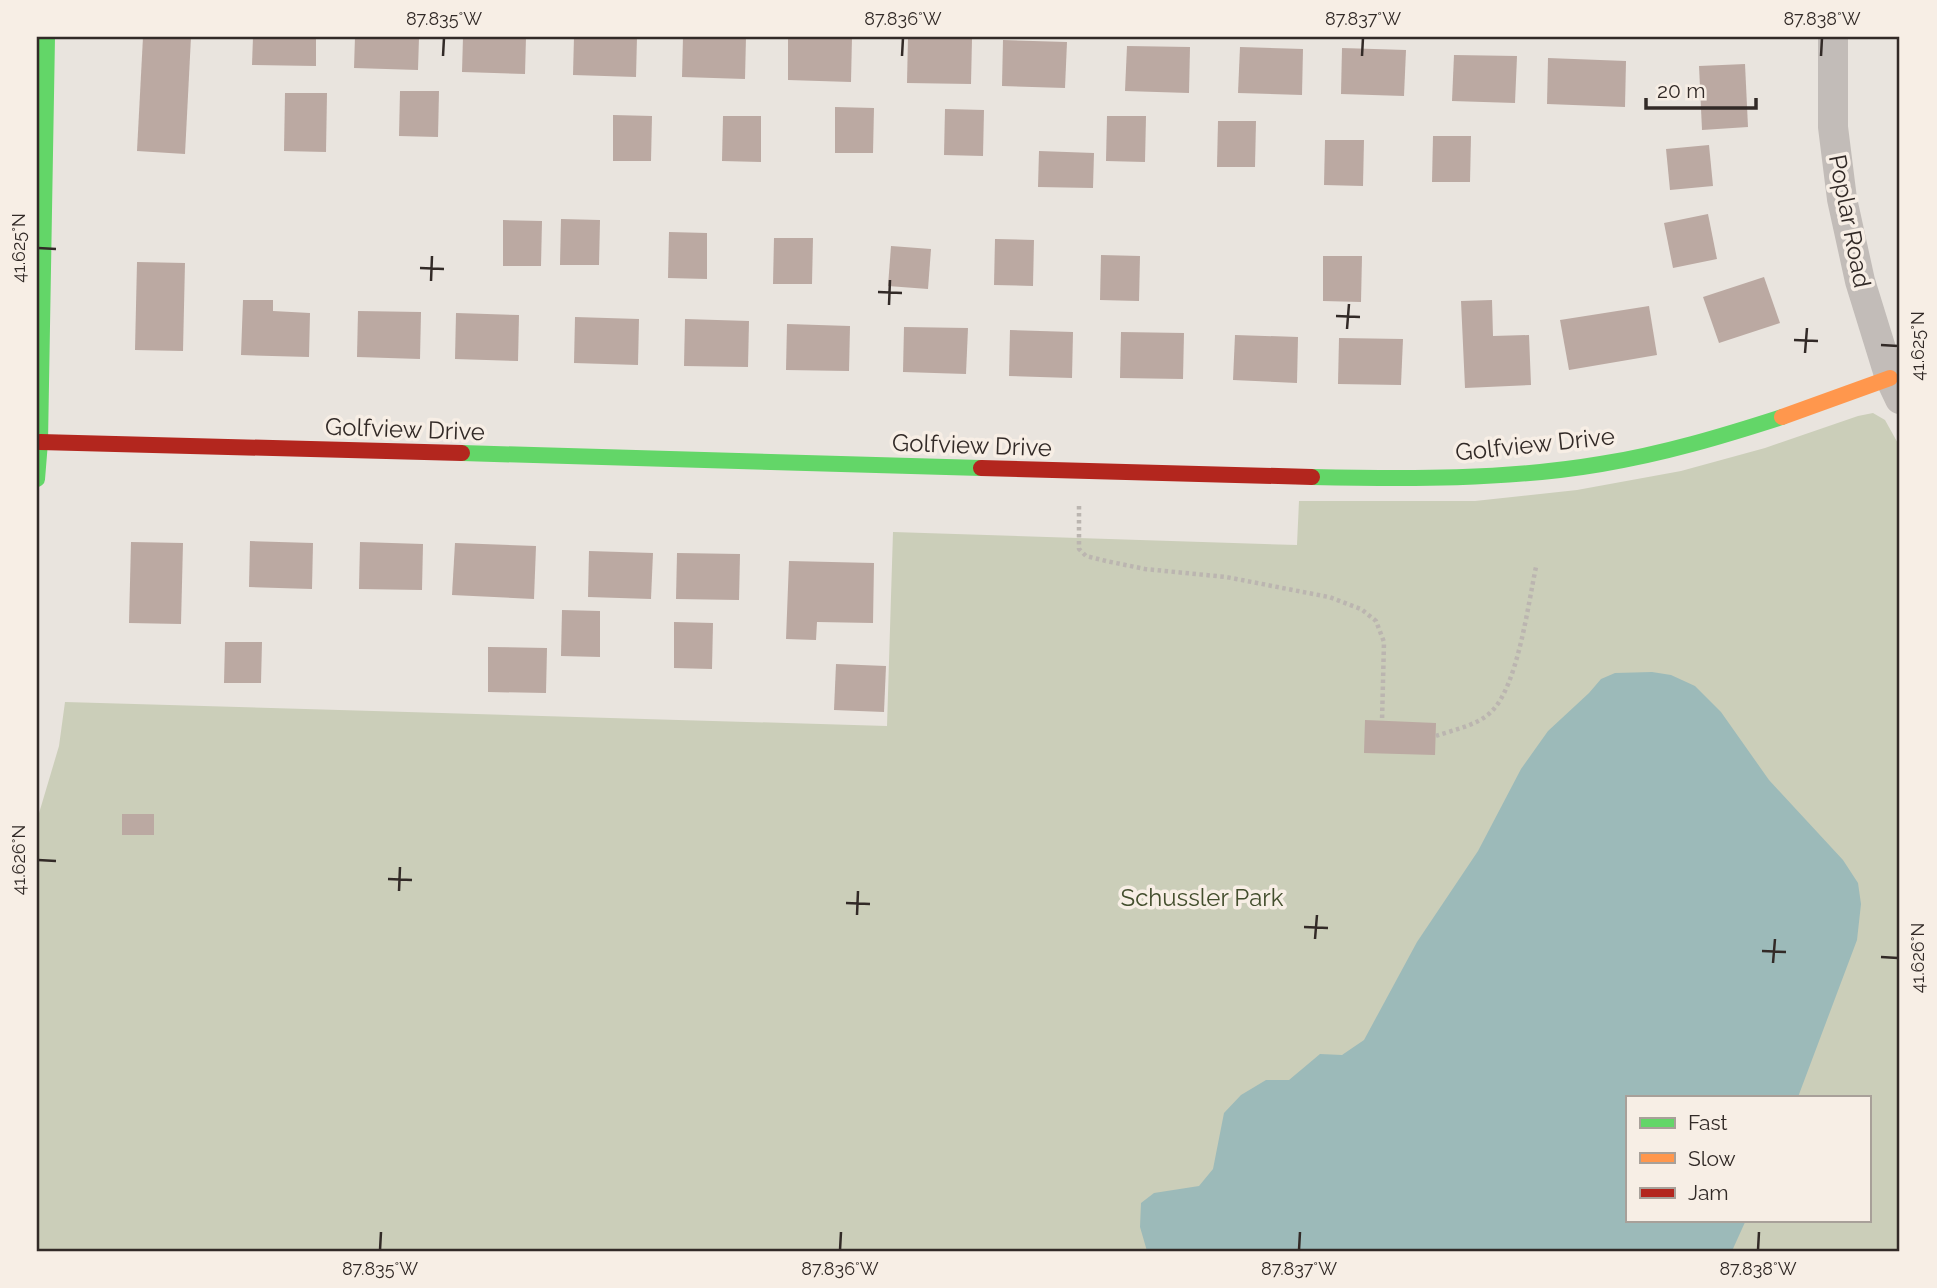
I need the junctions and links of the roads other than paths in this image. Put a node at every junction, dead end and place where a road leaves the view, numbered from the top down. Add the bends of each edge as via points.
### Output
1 (47, 37) edge
2 (1833, 37) edge
3 (1895, 389) edge
4 (40, 442) junction
5 (37, 479) edge

1 - 4 street
2 - 3 street, Poplar Road via 1833,127 1842,199 1860,281
3 - 4 street, Golfview Drive via 1601,463 1496,476 1325,477
4 - 5 street

